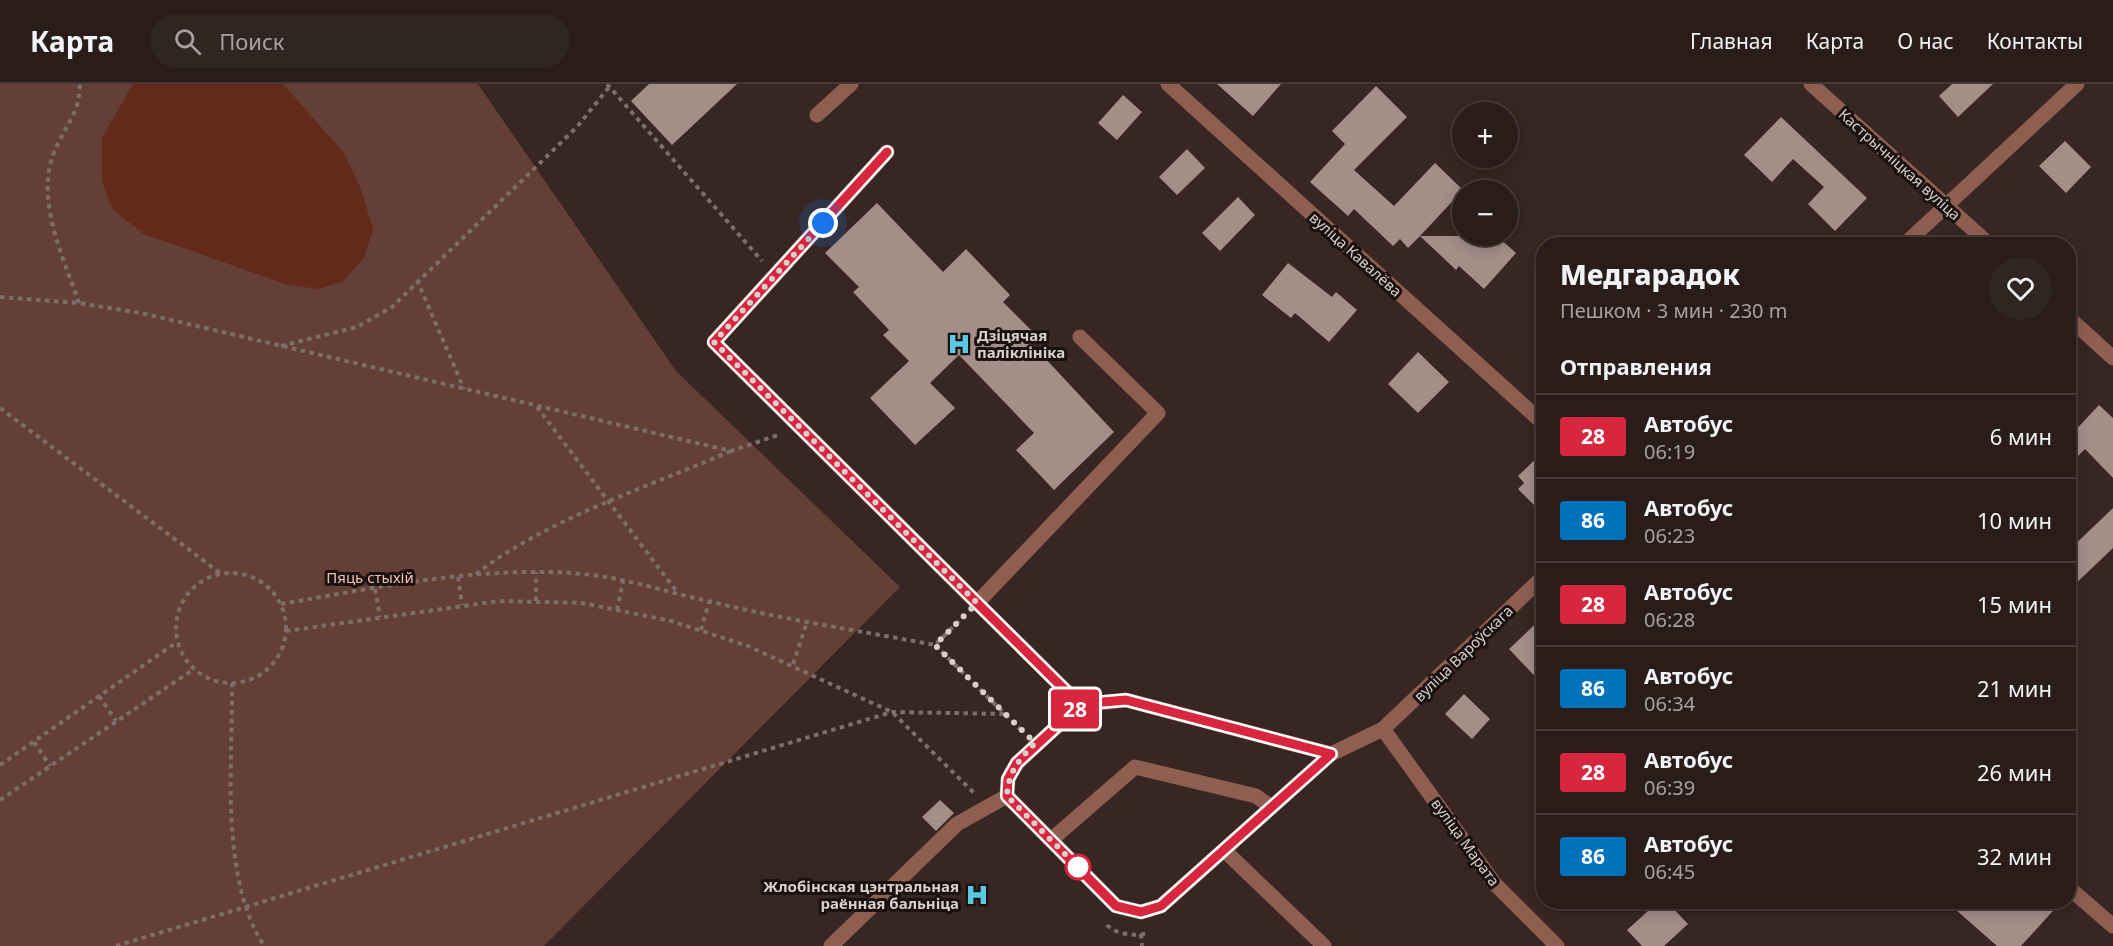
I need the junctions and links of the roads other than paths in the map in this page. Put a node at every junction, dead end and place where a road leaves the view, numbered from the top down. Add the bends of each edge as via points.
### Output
1 (851, 84) edge
2 (1168, 84) edge
3 (1811, 84) edge
4 (2077, 84) edge
5 (817, 115) dead end
6 (887, 152) dead end
7 (1947, 206) junction
8 (1913, 237) edge
9 (1981, 237) edge
10 (2076, 324) edge
11 (1080, 337) dead end
12 (2113, 358) edge
13 (1536, 417) edge
14 (1536, 584) edge
15 (977, 603) junction
16 (1080, 705) junction
17 (1383, 729) junction
18 (1331, 754) junction
19 (1007, 796) junction
20 (1271, 807) junction
21 (1051, 840) junction
22 (1224, 850) junction
23 (2076, 894) edge
24 (2113, 926) edge
25 (831, 946) edge
26 (1324, 946) edge
27 (1557, 946) edge

1 - 5 street
2 - 13 street, вуліца Кавалёва
3 - 7 street, Кастрычніцкая вуліца
4 - 7 street
6 - 15 street via 714,342
7 - 8 street
7 - 9 street, Кастрычніцкая вуліца
10 - 12 street
11 - 15 street via 1158,413
14 - 17 street, вуліца Вароўскага
15 - 16 street
16 - 18 street via 1126,700
16 - 19 street via 1017,763 1008,779
17 - 18 street, вуліца Вароўскага
17 - 27 street, вуліца Марата via 1494,883
18 - 20 street, вуліца Вароўскага
19 - 21 street, вуліца Вароўскага
19 - 25 street via 957,824
20 - 21 street via 1256,796 1135,767
20 - 22 street, вуліца Вароўскага
21 - 22 street, вуліца Вароўскага via 1116,906 1141,912 1161,906
22 - 26 street
23 - 24 street

